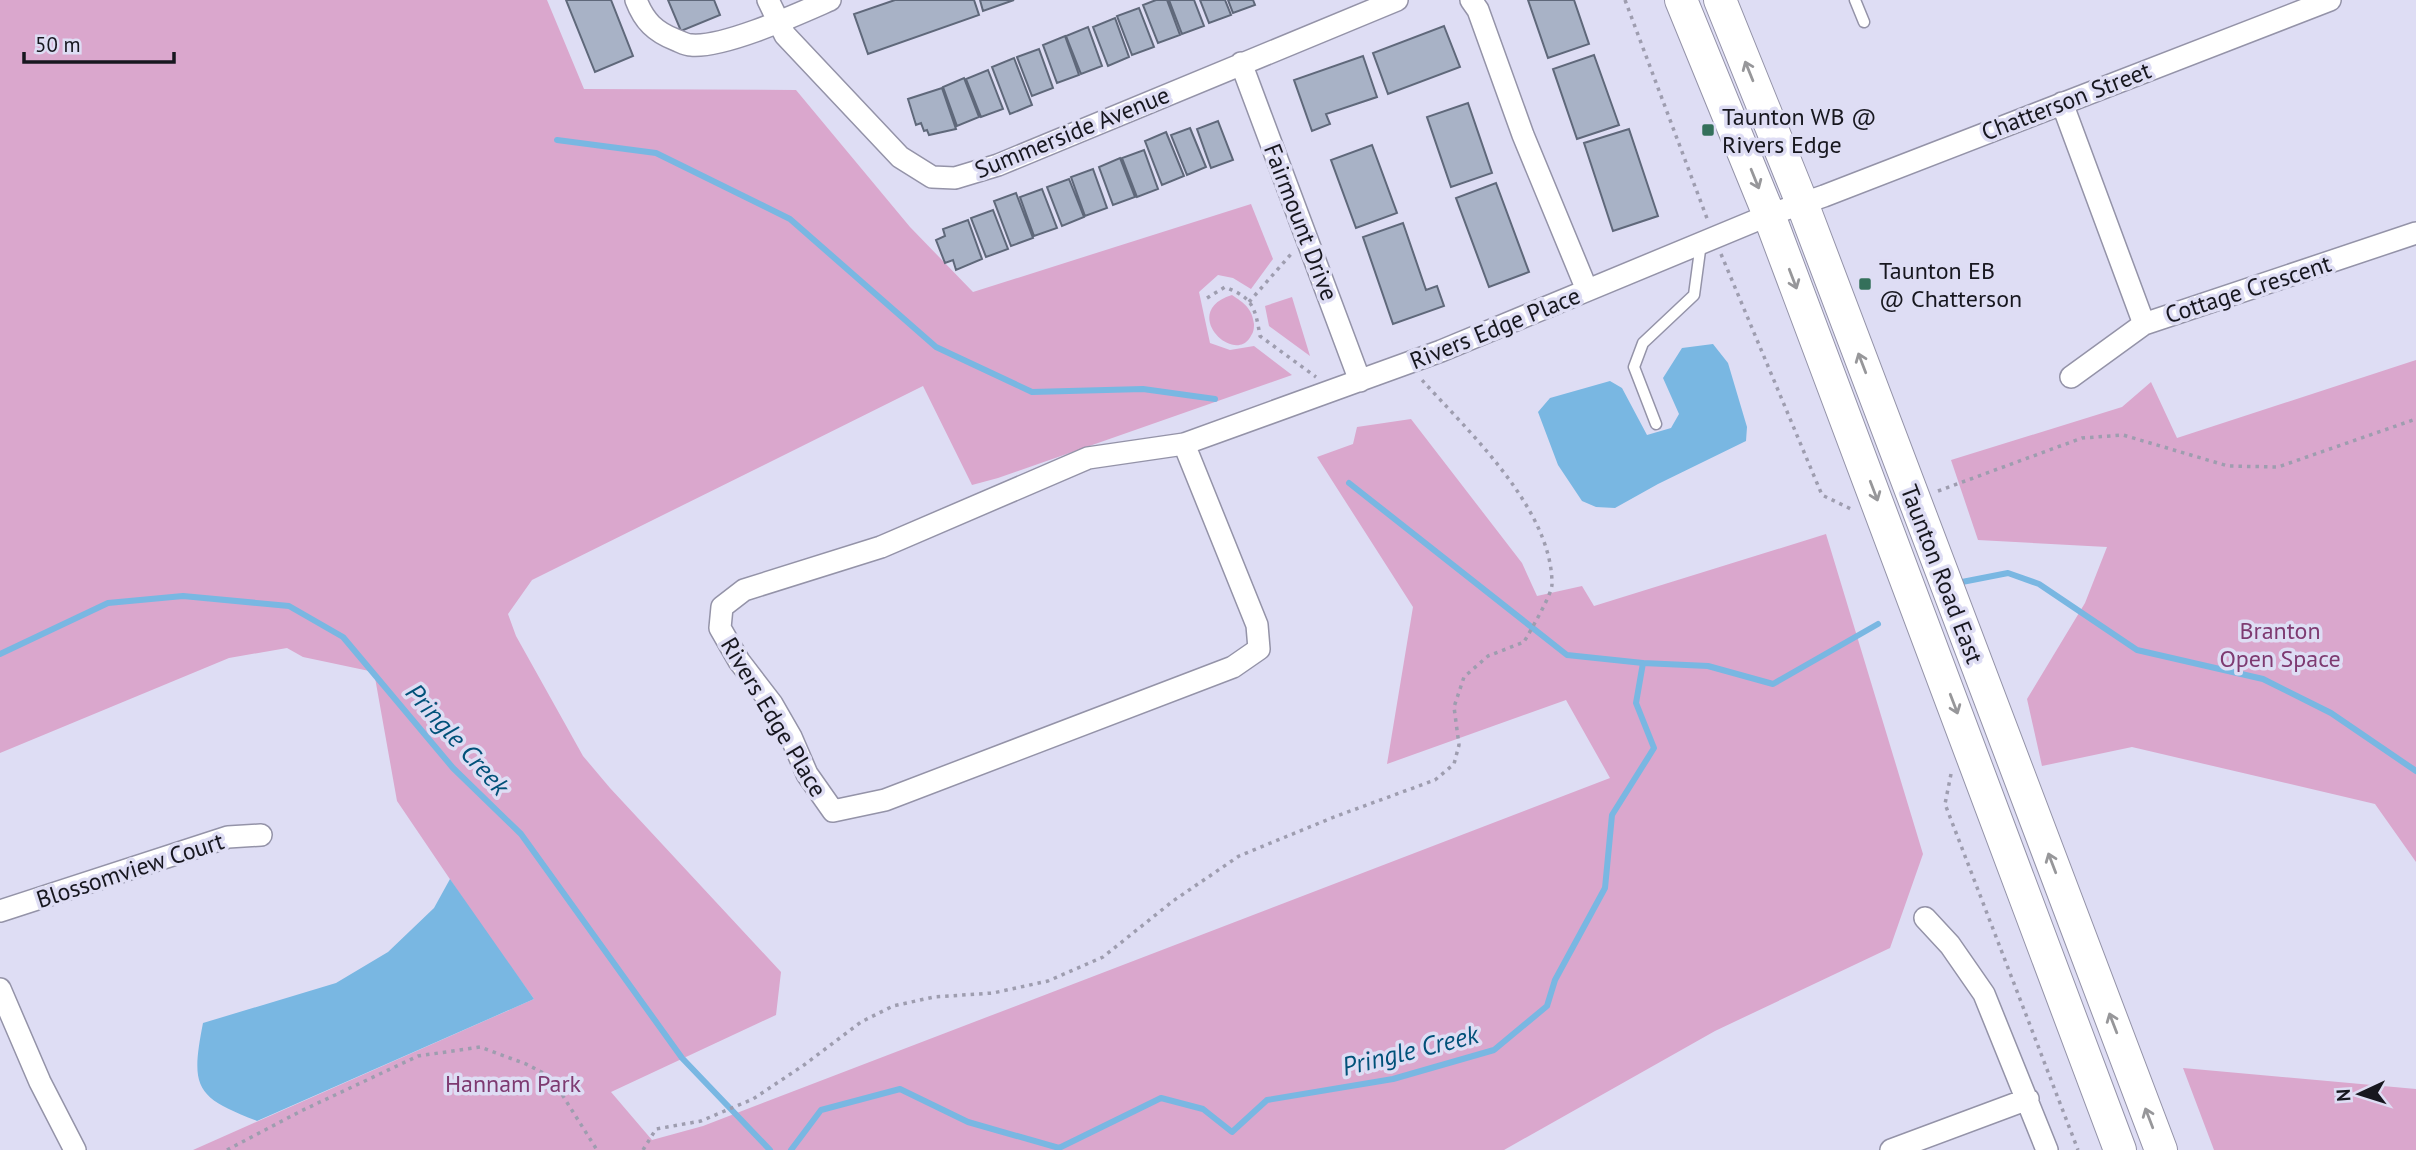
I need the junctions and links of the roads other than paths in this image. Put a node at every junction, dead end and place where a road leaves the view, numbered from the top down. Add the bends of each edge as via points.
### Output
1 (636, 0) edge
2 (768, 0) edge
3 (830, 0) edge
4 (1396, 0) edge
5 (1471, 0) edge
6 (1681, 0) edge
7 (1720, 0) edge
8 (1855, 0) edge
9 (2330, 0) edge
10 (779, 22) junction
11 (1864, 22) dead end
12 (1241, 64) junction
13 (2062, 103) junction
14 (1802, 203) junction
15 (1769, 215) junction
16 (2416, 233) edge
17 (1708, 240) junction
18 (1587, 290) junction
19 (2144, 324) junction
20 (2071, 377) dead end
21 (1360, 381) junction
22 (1656, 424) dead end
23 (1184, 444) junction
24 (261, 835) dead end
25 (0, 911) edge
26 (1925, 918) dead end
27 (2076, 927) junction
28 (2043, 941) junction
29 (0, 989) edge
30 (2137, 1087) junction
31 (2028, 1099) junction
32 (2101, 1101) junction
33 (75, 1150) edge
34 (1891, 1150) edge
35 (2047, 1150) edge
36 (2120, 1150) edge
37 (2161, 1150) edge

1 - 10 street via 642,16 659,33 690,46
2 - 10 street, Summerside Avenue
3 - 10 street
4 - 12 street, Summerside Avenue
5 - 18 street
6 -> 15 main road, Taunton Road East
14 -> 7 main road, Taunton Road East
8 - 11 lane
9 - 13 street, Chatterson Street
10 - 12 street, Summerside Avenue via 785,35 900,157 932,177 955,178 998,165
12 - 21 street, Fairmount Drive
13 - 14 street, Chatterson Street
13 - 19 street, Cottage Crescent
14 - 15 street, Rivers Edge Place
27 -> 14 main road, Taunton Road East
15 - 17 street, Rivers Edge Place
15 -> 28 main road, Taunton Road East
16 - 19 street, Cottage Crescent
17 - 18 street, Rivers Edge Place
17 - 22 lane via 1693,295 1643,343 1634,366
18 - 21 street, Rivers Edge Place
19 - 20 street
21 - 23 street, Rivers Edge Place
23 - 23 street, Rivers Edge Place via 1088,458 881,547 744,590 722,607 720,628 772,704 807,774 833,811 885,800 1233,667 1259,649 1257,625
24 - 25 street, Blossomview Court via 228,837
26 - 31 street via 1984,994
27 - 28 main road
30 -> 27 main road, Taunton Road East
28 - 32 main road, Taunton Road East
29 - 33 street
30 - 32 main road
37 -> 30 main road, Taunton Road East
31 - 34 street
31 - 35 street
32 - 36 main road, Taunton Road East

